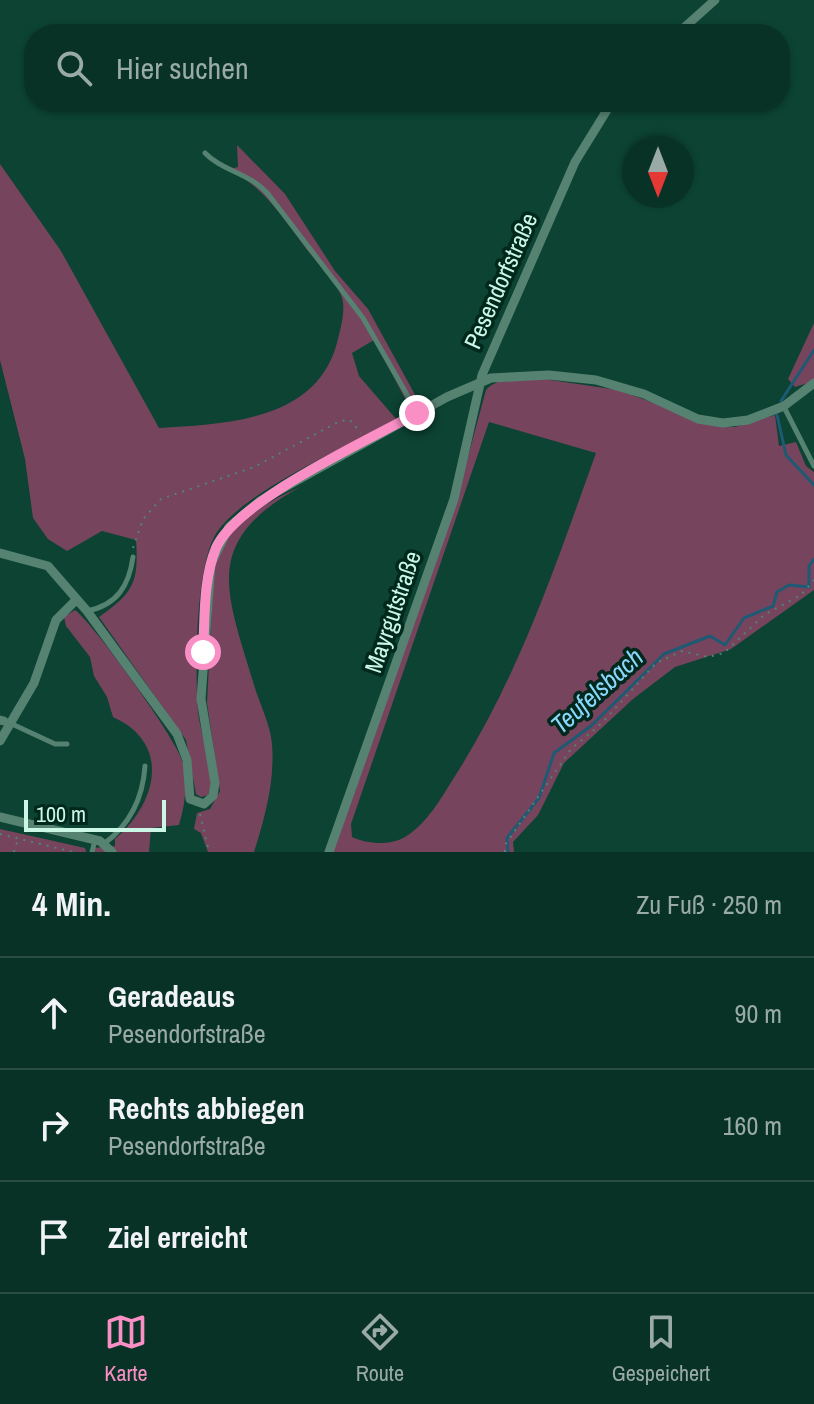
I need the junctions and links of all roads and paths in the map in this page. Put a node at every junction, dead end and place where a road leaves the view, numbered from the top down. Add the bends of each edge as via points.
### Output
1 (711, 1) edge
2 (687, 24) edge
3 (606, 112) edge
4 (205, 153) dead end
5 (481, 381) junction
6 (814, 383) edge
7 (784, 406) junction
8 (417, 413) junction
9 (365, 442) junction
10 (814, 466) edge
11 (0, 553) edge
12 (133, 557) joint
13 (814, 580) edge
14 (76, 600) junction
15 (87, 611) junction
16 (5, 721) edge
17 (0, 741) edge
18 (67, 744) dead end
19 (145, 766) dead end
20 (199, 805) junction
21 (0, 817) edge
22 (0, 834) edge
23 (18, 838) junction
24 (104, 845) edge
25 (14, 852) edge
26 (73, 852) edge
27 (92, 852) edge
28 (209, 852) edge
29 (329, 852) edge
30 (505, 852) edge

1 - 2 street
3 - 5 street, Pesendorfstraße via 575,162
4 - 8 lane via 268,194 363,318
5 - 7 street via 523,375 596,380 710,422 748,420
5 - 8 street, Pesendorfstraße
5 - 29 street, Mayrgutstraße via 454,499
6 - 7 street
7 - 10 lane
8 - 9 street, Pesendorfstraße
9 - 12 path via 350,420 340,421 254,467 173,492 143,519
9 - 20 street, Pesendorfstraße via 245,511 215,551 201,699 215,783 209,802
11 - 14 street via 48,566
12 - 15 lane via 117,598
13 - 30 path via 801,595 764,615 724,653 708,657 682,651 656,663 571,749
14 - 15 street
14 - 16 street via 56,620 34,683
15 - 20 street via 177,734 187,760 190,799
16 - 17 street
16 - 18 lane via 55,744
19 - 24 lane via 141,795 121,829
20 - 28 path
21 - 24 street
22 - 23 path
23 - 25 path
23 - 26 path
24 - 27 lane

